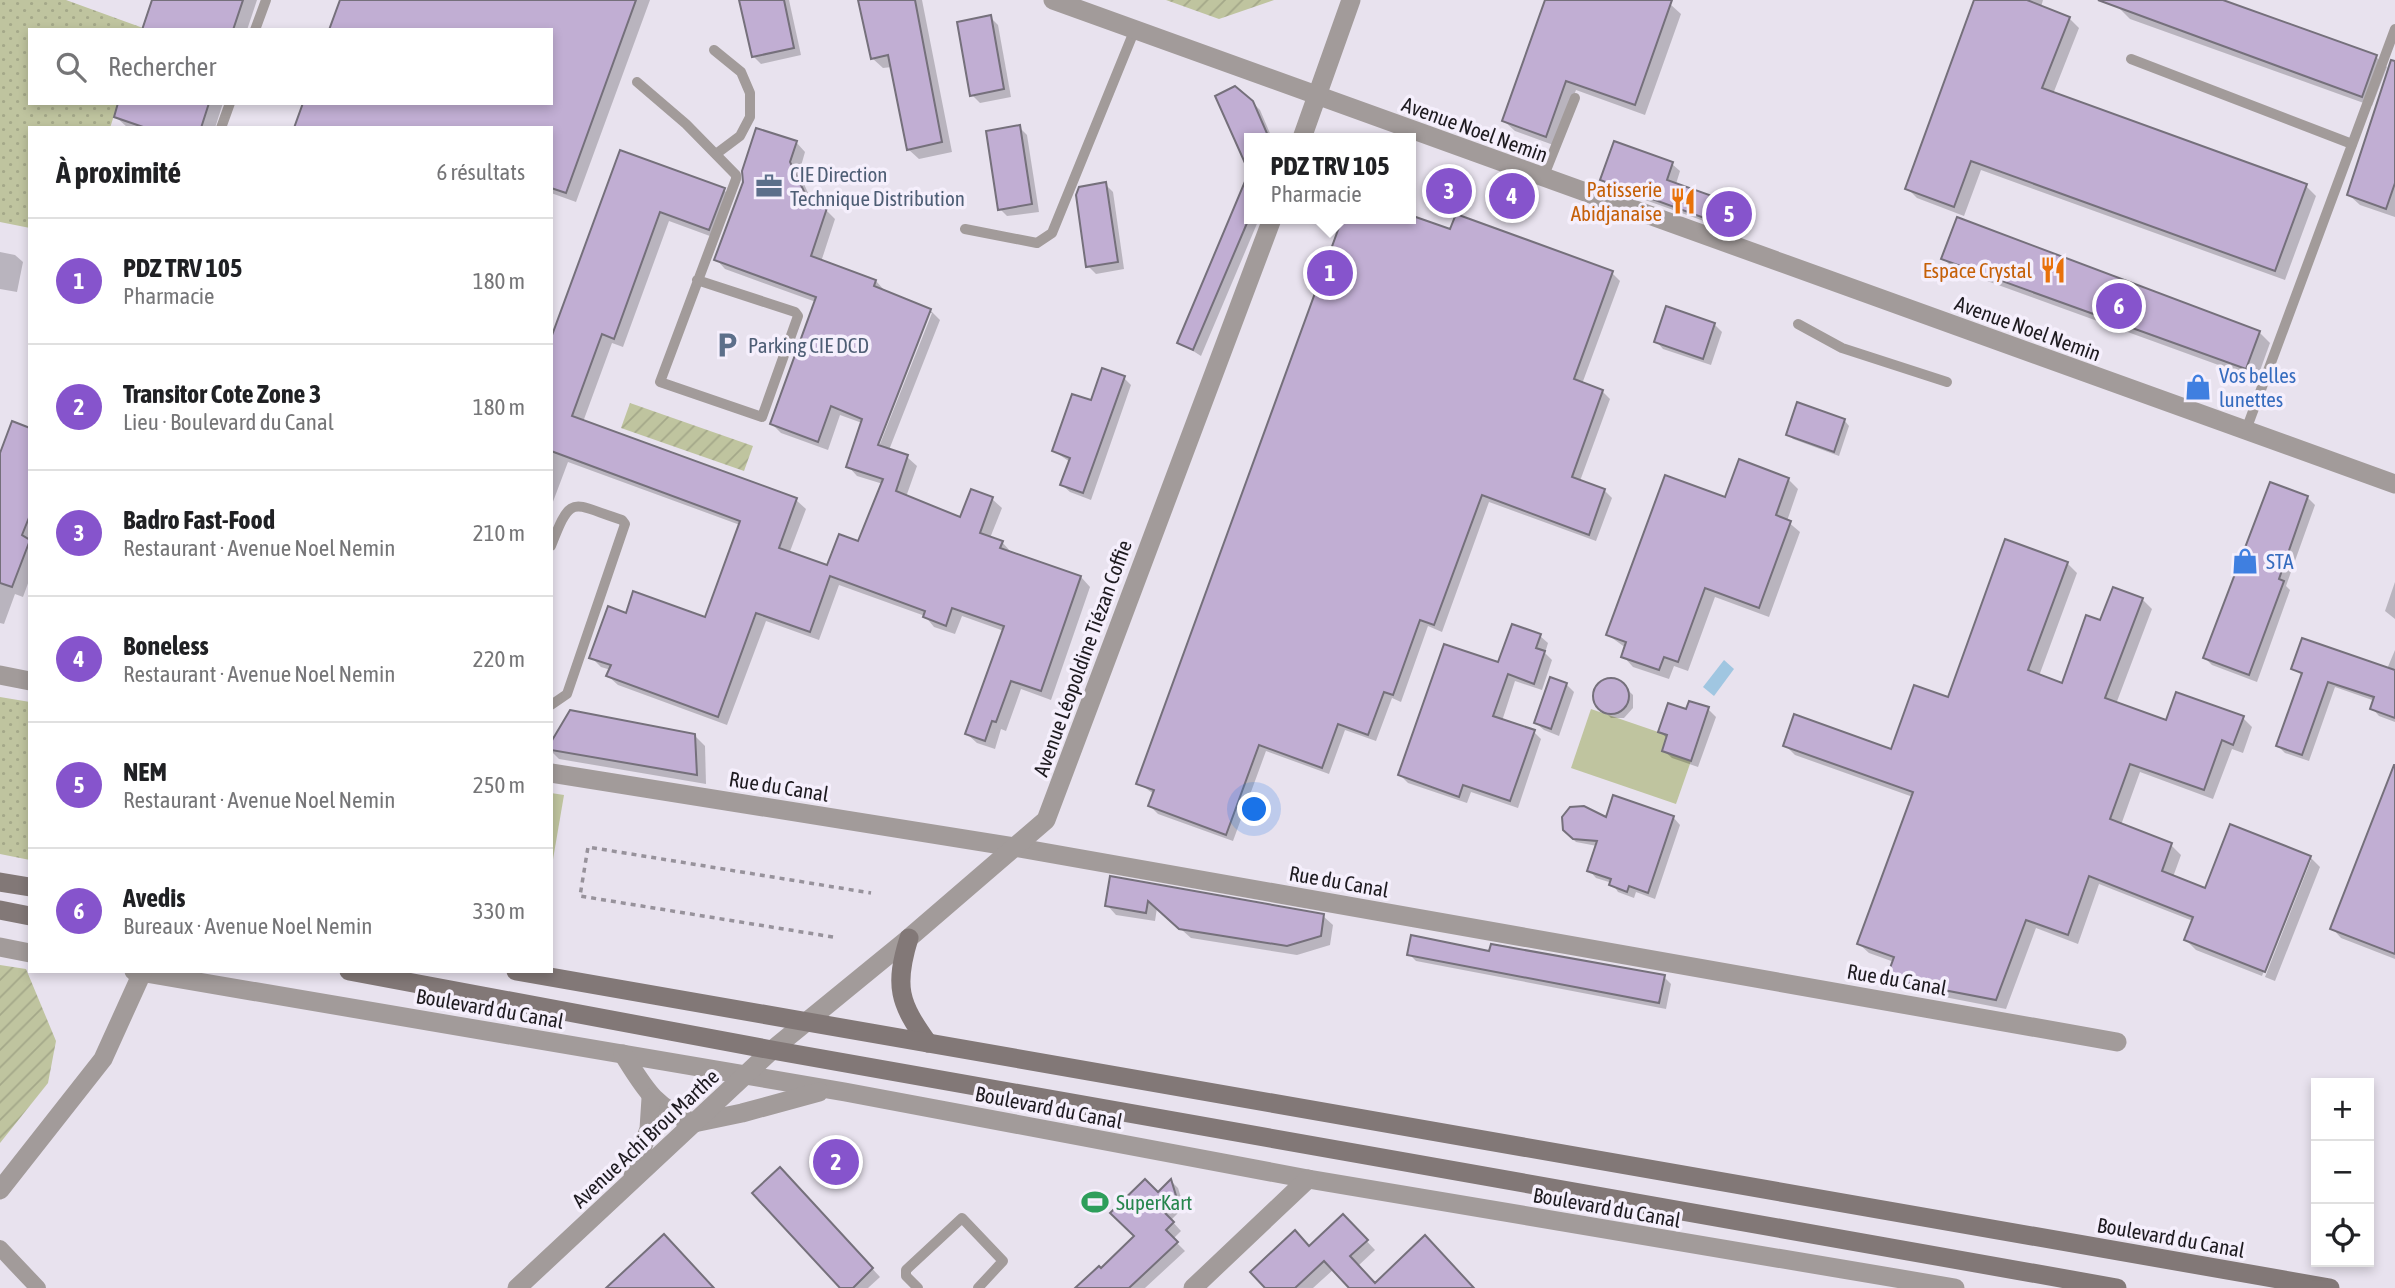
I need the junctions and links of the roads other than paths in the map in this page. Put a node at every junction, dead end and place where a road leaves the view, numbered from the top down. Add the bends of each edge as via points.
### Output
1 (265, 0) edge
2 (1053, 0) edge
3 (1351, 0) edge
4 (1090, 7) edge
5 (256, 28) edge
6 (1135, 29) junction
7 (2395, 29) edge
8 (715, 50) dead end
9 (2131, 58) dead end
10 (637, 82) dead end
11 (1318, 96) junction
12 (1575, 98) dead end
13 (229, 105) edge
14 (222, 126) edge
15 (1304, 133) edge
16 (2353, 144) junction
17 (716, 154) junction
18 (1543, 178) junction
19 (1270, 224) edge
20 (965, 229) dead end
21 (696, 280) junction
22 (1798, 324) dead end
23 (1947, 382) dead end
24 (2246, 430) junction
25 (2395, 484) edge
26 (553, 541) edge
27 (0, 675) edge
28 (28, 681) edge
29 (553, 704) edge
30 (553, 773) edge
31 (1014, 848) junction
32 (0, 881) edge
33 (28, 887) edge
34 (0, 911) edge
35 (28, 916) edge
36 (909, 938) junction
37 (0, 947) edge
38 (28, 953) edge
39 (138, 973) edge
40 (144, 973) edge
41 (361, 973) edge
42 (527, 973) edge
43 (805, 1022) junction
44 (2117, 1042) dead end
45 (928, 1043) junction
46 (772, 1050) junction
47 (623, 1054) junction
48 (744, 1076) junction
49 (829, 1089) junction
50 (651, 1098) junction
51 (694, 1123) junction
52 (1308, 1179) junction
53 (628, 1185) junction
54 (0, 1190) edge
55 (0, 1248) edge
56 (1833, 1278) edge
57 (38, 1288) edge
58 (517, 1288) edge
59 (918, 1288) edge
60 (978, 1288) edge
61 (1193, 1288) edge
62 (1955, 1288) edge
63 (2118, 1288) edge
64 (2330, 1288) edge

1 - 5 lane
2 - 4 street, Avenue Noel Nemin
3 - 11 street
4 - 6 street, Avenue Noel Nemin
6 - 11 street, Avenue Noel Nemin
6 - 20 lane via 1052,233 1037,243
7 - 16 lane
8 - 17 lane via 741,72 750,93 750,117 740,136
9 - 16 lane
10 - 17 lane
11 - 15 street
11 - 18 street, Avenue Noel Nemin
12 - 18 lane
13 - 14 lane
16 - 24 lane
17 - 21 lane via 736,180
18 - 24 street, Avenue Noel Nemin
19 - 31 street, Avenue Léopoldine Tiézan Coffie via 1046,820
21 - 21 lane via 798,316 762,416 660,382
22 - 23 lane via 1842,348
24 - 25 street, Avenue Noel Nemin
26 - 29 lane via 562,516 575,506 625,524 567,694
27 - 28 street
30 - 31 street, Rue du Canal
31 - 36 street, Avenue Léopoldine Tiézan Coffie
31 - 44 street, Rue du Canal
32 - 33 main road
34 - 35 main road
36 - 43 street, Avenue Léopoldine Tiézan Coffie
36 - 45 main road via 900,968 900,991 908,1015
37 - 38 street
39 - 54 street via 103,1059
40 - 47 street, Boulevard du Canal
41 - 46 main road, Boulevard du Canal
42 - 43 main road, Boulevard du Canal
43 - 45 main road, Boulevard du Canal
43 - 46 street, Avenue Achi Brou Marthe
45 - 64 main road, Boulevard du Canal
46 - 48 street, Avenue Achi Brou Marthe
46 - 63 main road, Boulevard du Canal
47 - 48 street, Boulevard du Canal
47 - 50 street
48 - 49 street, Boulevard du Canal
48 - 51 street, Avenue Achi Brou Marthe
49 - 51 street
49 - 52 street, Boulevard du Canal
50 - 51 street via 671,1114
50 - 53 street via 649,1129
51 - 53 street, Avenue Achi Brou Marthe
52 - 56 street, Boulevard du Canal
52 - 61 street
53 - 58 street, Avenue Achi Brou Marthe
55 - 57 street
56 - 62 street, Boulevard du Canal
59 - 60 lane via 906,1270 962,1218 1003,1261

